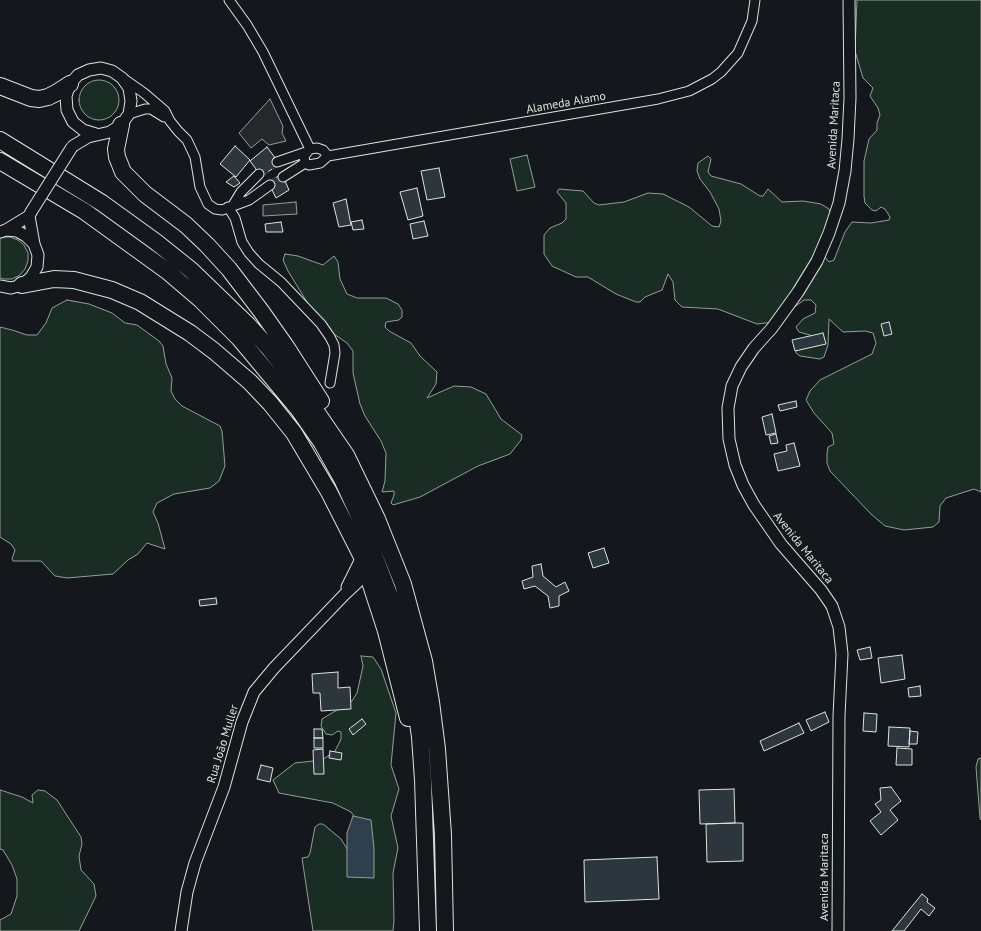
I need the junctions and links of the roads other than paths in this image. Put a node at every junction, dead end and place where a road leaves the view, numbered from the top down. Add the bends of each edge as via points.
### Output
1 (229, 0) edge
2 (755, 0) edge
3 (849, 0) edge
4 (122, 78) junction
5 (70, 84) junction
6 (0, 86) edge
7 (125, 119) junction
8 (170, 121) junction
9 (73, 122) junction
10 (96, 134) junction
11 (0, 140) edge
12 (73, 147) junction
13 (308, 151) junction
14 (328, 156) junction
15 (0, 160) edge
16 (278, 162) tunnel mouth
17 (305, 163) junction
18 (259, 174) tunnel mouth
19 (283, 177) tunnel mouth
20 (270, 185) tunnel mouth
21 (230, 206) junction
22 (30, 214) junction
23 (3, 231) edge
24 (34, 244) junction
25 (22, 285) junction
26 (0, 286) edge
27 (330, 383) dead end
28 (346, 456) junction
29 (362, 557) junction
30 (370, 576) junction
31 (344, 595) junction
32 (423, 780) junction
33 (181, 931) edge
34 (428, 931) edge
35 (445, 931) edge
36 (838, 931) edge

1 - 13 street via 263,52
2 - 14 street, Alameda Alamo via 752,21 738,53 712,79 689,91 658,99
3 - 36 street, Avenida Maritaca via 848,139 845,171 836,210 817,261 798,292 742,367 732,386 728,408 729,439 743,485 781,544 832,606 839,627 842,654 839,716
4 - 5 street via 112,71 101,68 78,75
4 - 7 street via 129,88 131,101
4 - 8 street via 165,111
5 - 6 highway via 56,94 39,99
5 - 9 street via 66,96 67,110
7 - 8 street via 145,109 151,109
7 - 10 street via 110,132
7 - 28 highway via 116,150 123,172 145,194 207,245 229,269 308,379 328,413
8 - 21 street via 187,140 195,157 200,187 208,204 222,210
9 - 10 street via 83,130
9 - 12 street
10 - 12 street
11 - 28 highway via 102,203 191,270 268,347 298,385
12 - 22 street, bridge
13 - 14 street via 317,148
13 - 16 street
13 - 17 street
14 - 17 street, Alameda Alamo via 320,163
15 - 32 highway via 84,211 167,271 201,300 239,338 299,410 322,443 360,518 394,607 414,694
17 - 19 street, Alameda Alamo
18 - 21 street
20 - 21 street via 249,200
21 - 27 street via 242,242 249,253 281,282 330,337 335,353
22 - 23 street
22 - 24 street
23 - 24 street via 17,231
24 - 25 street via 38,255 37,267
25 - 26 street via 11,288
25 - 29 highway via 74,280 112,290 140,302 165,317 219,355 250,382 294,433 329,492
28 - 35 highway via 377,519 403,584 424,661 437,749 443,835
29 - 30 highway
29 - 31 street
30 - 31 street, Rua João Muller via 362,578
30 - 32 highway via 406,709 417,765
31 - 33 street, Rua João Muller via 265,677 251,698 224,787 195,863
32 - 34 highway

